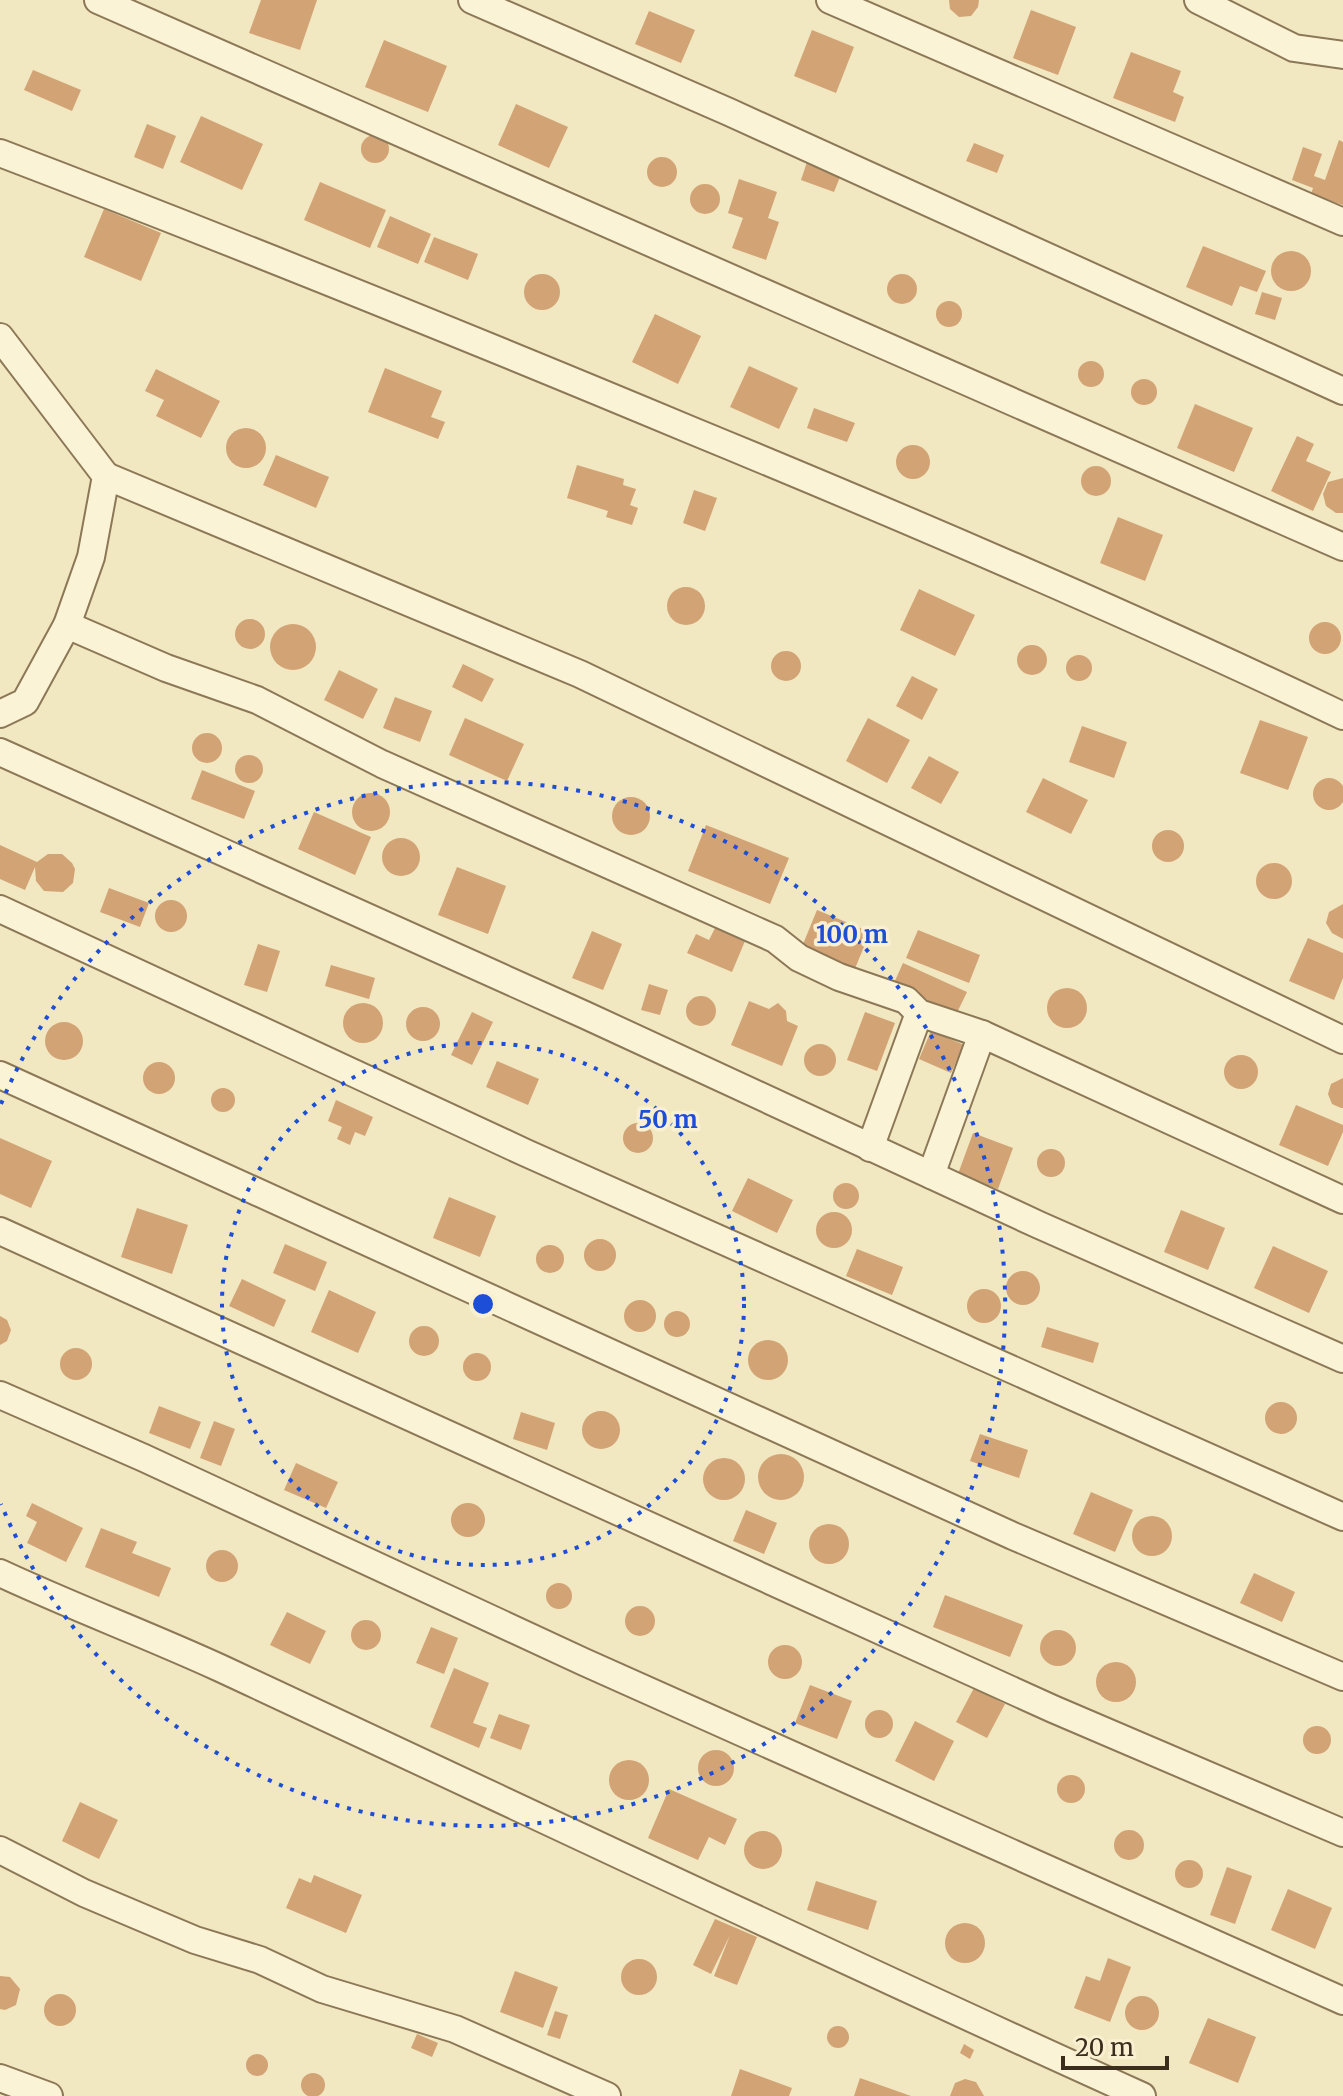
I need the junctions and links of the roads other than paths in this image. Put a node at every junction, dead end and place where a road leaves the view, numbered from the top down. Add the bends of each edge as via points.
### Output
1 (98, 0) edge
2 (472, 0) edge
3 (830, 0) edge
4 (1198, 0) edge
5 (1343, 55) edge
6 (0, 153) edge
7 (1343, 222) edge
8 (0, 337) edge
9 (1343, 391) edge
10 (106, 476) junction
11 (1343, 547) edge
12 (67, 625) junction
13 (0, 714) edge
14 (1343, 716) edge
15 (0, 752) edge
16 (0, 909) edge
17 (919, 1013) junction
18 (982, 1034) junction
19 (1343, 1040) edge
20 (0, 1075) edge
21 (870, 1148) junction
22 (931, 1175) junction
23 (1343, 1200) edge
24 (0, 1231) edge
25 (1343, 1359) edge
26 (0, 1395) edge
27 (1343, 1517) edge
28 (0, 1573) edge
29 (1343, 1677) edge
30 (1343, 1833) edge
31 (0, 1850) edge
32 (1343, 2001) edge
33 (0, 2078) edge
34 (49, 2096) edge
35 (607, 2096) edge
36 (1142, 2096) edge

1 - 11 street
2 - 9 street
3 - 7 street
4 - 5 street via 1294,48
6 - 14 street via 373,299 896,515
8 - 10 street
10 - 12 street via 91,557
10 - 19 street via 580,674
12 - 13 street via 25,702
12 - 17 street via 257,700 382,764 775,939 799,958 839,977 906,1000
15 - 21 street
16 - 27 street via 526,1153
17 - 18 street
17 - 21 street
18 - 22 street
18 - 23 street
20 - 29 street via 1013,1536
21 - 22 street
22 - 25 street
24 - 30 street via 1053,1709
26 - 32 street
28 - 36 street via 217,1667
31 - 35 street via 195,1940 260,1960 322,1989 455,2029
33 - 34 street

